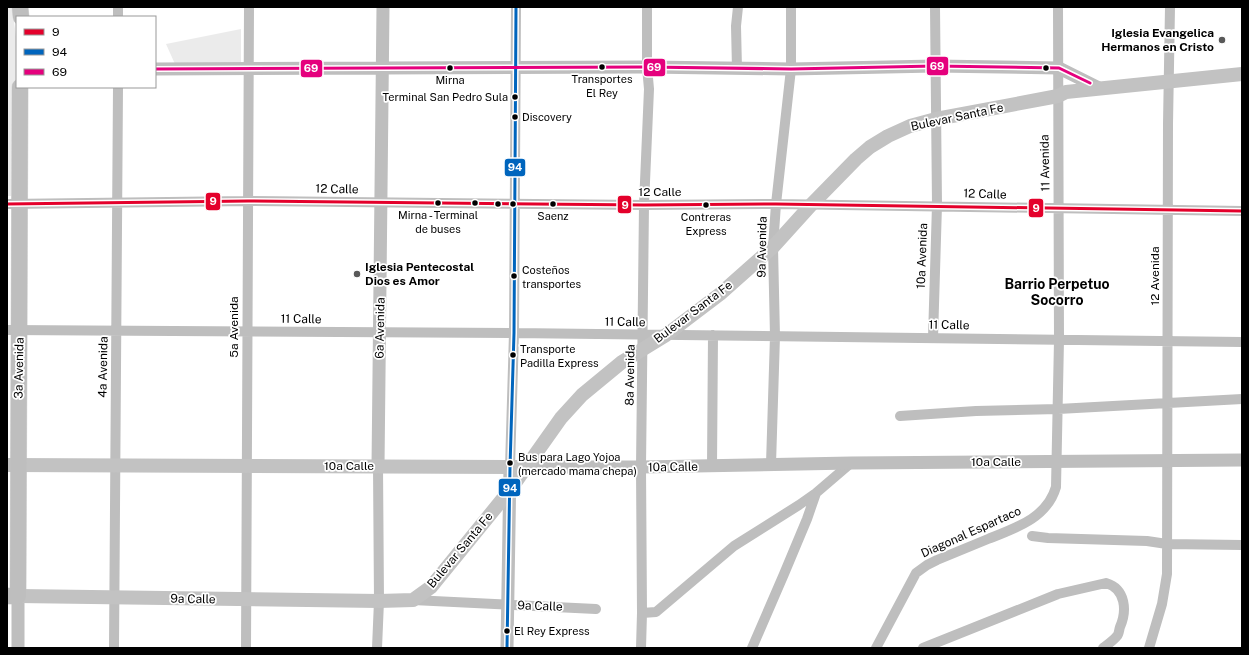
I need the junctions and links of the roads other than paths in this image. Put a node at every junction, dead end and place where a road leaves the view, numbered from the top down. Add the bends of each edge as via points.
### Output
1 (249, 7) edge
2 (383, 7) edge
3 (516, 7) edge
4 (647, 7) edge
5 (738, 7) edge
6 (791, 7) edge
7 (935, 7) edge
8 (1058, 7) edge
9 (1170, 7) edge
10 (936, 66) junction
11 (647, 67) junction
12 (249, 68) junction
13 (382, 68) junction
14 (515, 68) junction
15 (1059, 68) junction
16 (156, 69) edge
17 (737, 69) junction
18 (791, 69) junction
19 (1241, 74) edge
20 (1168, 85) junction
21 (20, 88) edge
22 (118, 88) edge
23 (1099, 88) junction
24 (1058, 96) junction
25 (936, 119) junction
26 (248, 201) junction
27 (117, 202) junction
28 (381, 202) junction
29 (13, 204) edge
30 (514, 204) junction
31 (776, 204) junction
32 (811, 204) junction
33 (644, 205) junction
34 (937, 205) junction
35 (1059, 209) junction
36 (1168, 210) junction
37 (1242, 211) edge
38 (773, 247) junction
39 (13, 330) edge
40 (116, 331) junction
41 (247, 332) junction
42 (380, 333) junction
43 (514, 333) junction
44 (666, 335) junction
45 (713, 335) junction
46 (775, 336) junction
47 (933, 338) junction
48 (1059, 340) junction
49 (1167, 340) junction
50 (643, 342) junction
51 (1242, 342) edge
52 (1242, 399) edge
53 (1167, 403) junction
54 (1058, 409) junction
55 (900, 416) dead end
56 (1242, 460) edge
57 (1167, 461) junction
58 (1057, 462) junction
59 (851, 463) junction
60 (772, 464) junction
61 (12, 465) edge
62 (115, 465) junction
63 (247, 466) junction
64 (378, 466) junction
65 (712, 466) junction
66 (510, 467) junction
67 (527, 467) junction
68 (641, 467) junction
69 (510, 490) junction
70 (816, 493) junction
71 (1032, 536) dead end
72 (1167, 544) junction
73 (1242, 545) edge
74 (12, 596) edge
75 (114, 598) junction
76 (246, 599) junction
77 (413, 600) junction
78 (379, 601) junction
79 (508, 605) junction
80 (596, 609) dead end
81 (642, 613) junction
82 (18, 648) edge
83 (114, 648) edge
84 (246, 648) edge
85 (377, 648) edge
86 (507, 648) edge
87 (641, 648) edge
88 (752, 648) edge
89 (876, 648) edge
90 (923, 648) edge
91 (1103, 648) edge
92 (1149, 648) edge

1 - 12 street, 5a Avenida
2 - 13 street, 6a Avenida
3 - 14 street
4 - 11 street, 8a Avenida
5 - 17 street
6 - 18 street, 9a Avenida
7 - 10 street, 10a Avenida
8 - 15 street, 11 Avenida
9 - 20 street, 12 Avenida
10 - 15 street
10 - 18 street
10 - 25 street, 10a Avenida
11 - 14 street
11 - 17 street
11 - 33 street, 8a Avenida via 649,89
12 - 13 street
12 - 16 street
12 - 26 street, 5a Avenida
13 - 14 street
13 - 28 street, 6a Avenida
14 - 30 street
15 - 23 street
15 - 24 street, 11 Avenida
17 - 18 street
18 - 31 street, 9a Avenida
19 - 20 main road, Bulevar Santa Fe via 1197,78
19 - 20 main road, Bulevar Santa Fe via 1219,84
20 - 23 main road, Bulevar Santa Fe
20 - 24 main road, Bulevar Santa Fe via 1067,98
20 - 36 street, 12 Avenida
21 - 29 main road, 3a Avenida
22 - 27 street, 4a Avenida
23 - 24 main road, Bulevar Santa Fe via 1066,92
24 - 25 main road, Bulevar Santa Fe
24 - 35 street, 11 Avenida
25 - 32 main road, Bulevar Santa Fe via 905,128 870,147
25 - 34 street, 10a Avenida
26 - 27 street, 12 Calle
26 - 28 street, 12 Calle
26 - 41 street, 5a Avenida
27 - 29 street, 12 Calle
27 - 40 street, 4a Avenida
28 - 30 street, 12 Calle
28 - 42 street, 6a Avenida
29 - 39 main road, 3a Avenida
30 - 33 street, 12 Calle
30 - 43 street
31 - 32 street, 12 Calle
31 - 33 street, 12 Calle
31 - 38 street, 9a Avenida
32 - 34 street, 12 Calle
32 - 38 main road, Bulevar Santa Fe
33 - 50 street, 8a Avenida
34 - 35 street, 12 Calle
34 - 47 street, 10a Avenida
35 - 36 street, 12 Calle
35 - 48 street, 11 Avenida
36 - 37 street, 12 Calle
36 - 49 street, 12 Avenida
38 - 44 main road, Bulevar Santa Fe via 720,294
38 - 46 street, 9a Avenida
39 - 40 street, 11 Calle
39 - 61 main road, 3a Avenida
40 - 41 street, 11 Calle
40 - 62 street, 4a Avenida
41 - 42 street, 11 Calle
41 - 63 street, 5a Avenida
42 - 43 street, 11 Calle
42 - 64 street, 6a Avenida
43 - 50 street, 11 Calle
43 - 66 street
44 - 45 street, 11 Calle
44 - 50 main road, Bulevar Santa Fe
45 - 46 street, 11 Calle
45 - 65 street
46 - 47 street, 11 Calle
46 - 60 street, 9a Avenida
47 - 48 street, 11 Calle
48 - 49 street, 11 Calle
48 - 54 street, 11 Avenida
49 - 51 street, 11 Calle
49 - 53 street, 12 Avenida
50 - 67 main road, Bulevar Santa Fe via 582,395 561,418
50 - 68 street, 8a Avenida
52 - 53 street
53 - 54 street
53 - 57 street, 12 Avenida
54 - 55 street
54 - 58 street, 11 Avenida
56 - 57 street, 10a Calle
57 - 58 street, 10a Calle
57 - 72 street, 12 Avenida
58 - 59 street, 10a Calle
58 - 89 street, Diagonal Espartaco via 1054,495 1040,512 1024,524 937,560 916,573
59 - 60 street, 10a Calle
59 - 70 street
60 - 65 street, 10a Calle
61 - 62 main road, 10a Calle
61 - 74 main road, 3a Avenida
62 - 63 main road, 10a Calle
62 - 75 street, 4a Avenida
63 - 64 main road, 10a Calle
63 - 76 street, 5a Avenida
64 - 66 main road, 10a Calle
64 - 78 street, 6a Avenida
65 - 68 street, 10a Calle
66 - 67 main road, 10a Calle
66 - 69 street
67 - 68 street, 10a Calle
67 - 69 main road, Bulevar Santa Fe
68 - 81 street, 8a Avenida
69 - 77 main road, Bulevar Santa Fe via 431,587
69 - 79 street
70 - 81 street via 734,546 656,612
70 - 88 street
71 - 72 street
72 - 73 street
72 - 92 street, 12 Avenida via 1167,574 1162,604
74 - 75 main road, 9a Calle
74 - 82 street, 3a Avenida
75 - 76 main road, 9a Calle
75 - 83 street, 4a Avenida
76 - 78 main road, 9a Calle
76 - 84 street, 5a Avenida
77 - 78 main road
77 - 79 street, 9a Calle
78 - 85 street, 6a Avenida
79 - 80 street, 9a Calle
79 - 86 street
81 - 87 street, 8a Avenida
90 - 91 street via 1058,594 1106,583 1121,593 1125,609 1117,636

